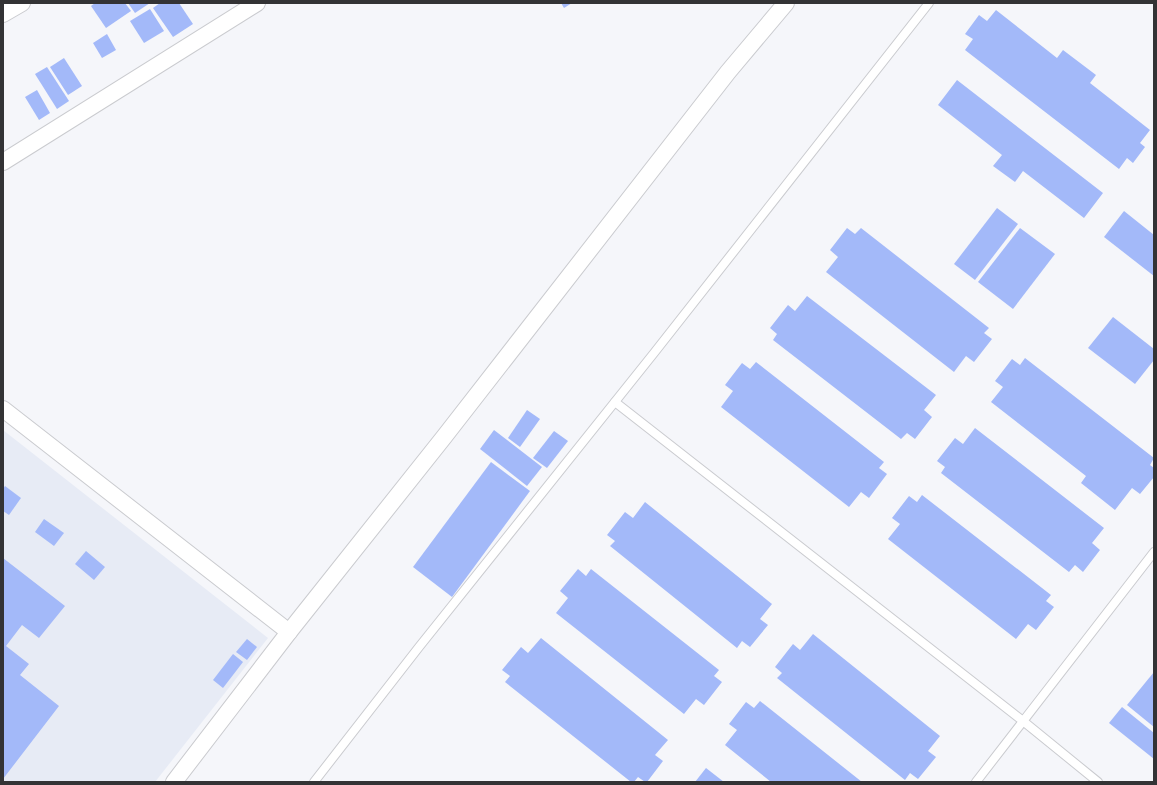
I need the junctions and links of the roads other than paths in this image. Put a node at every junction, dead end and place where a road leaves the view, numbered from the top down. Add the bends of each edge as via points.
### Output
1 (22, 3) edge
2 (257, 3) edge
3 (786, 3) edge
4 (929, 3) edge
5 (3, 14) edge
6 (3, 162) edge
7 (615, 402) junction
8 (3, 409) edge
9 (1154, 552) edge
10 (289, 632) junction
11 (1023, 721) junction
12 (174, 782) edge
13 (314, 782) edge
14 (976, 782) edge
15 (1098, 782) edge

1 - 5 street
2 - 6 street
3 - 10 street via 728,72
4 - 7 lane
7 - 11 lane
7 - 13 lane
8 - 10 street
9 - 11 lane
10 - 12 street
11 - 14 lane
11 - 15 lane

